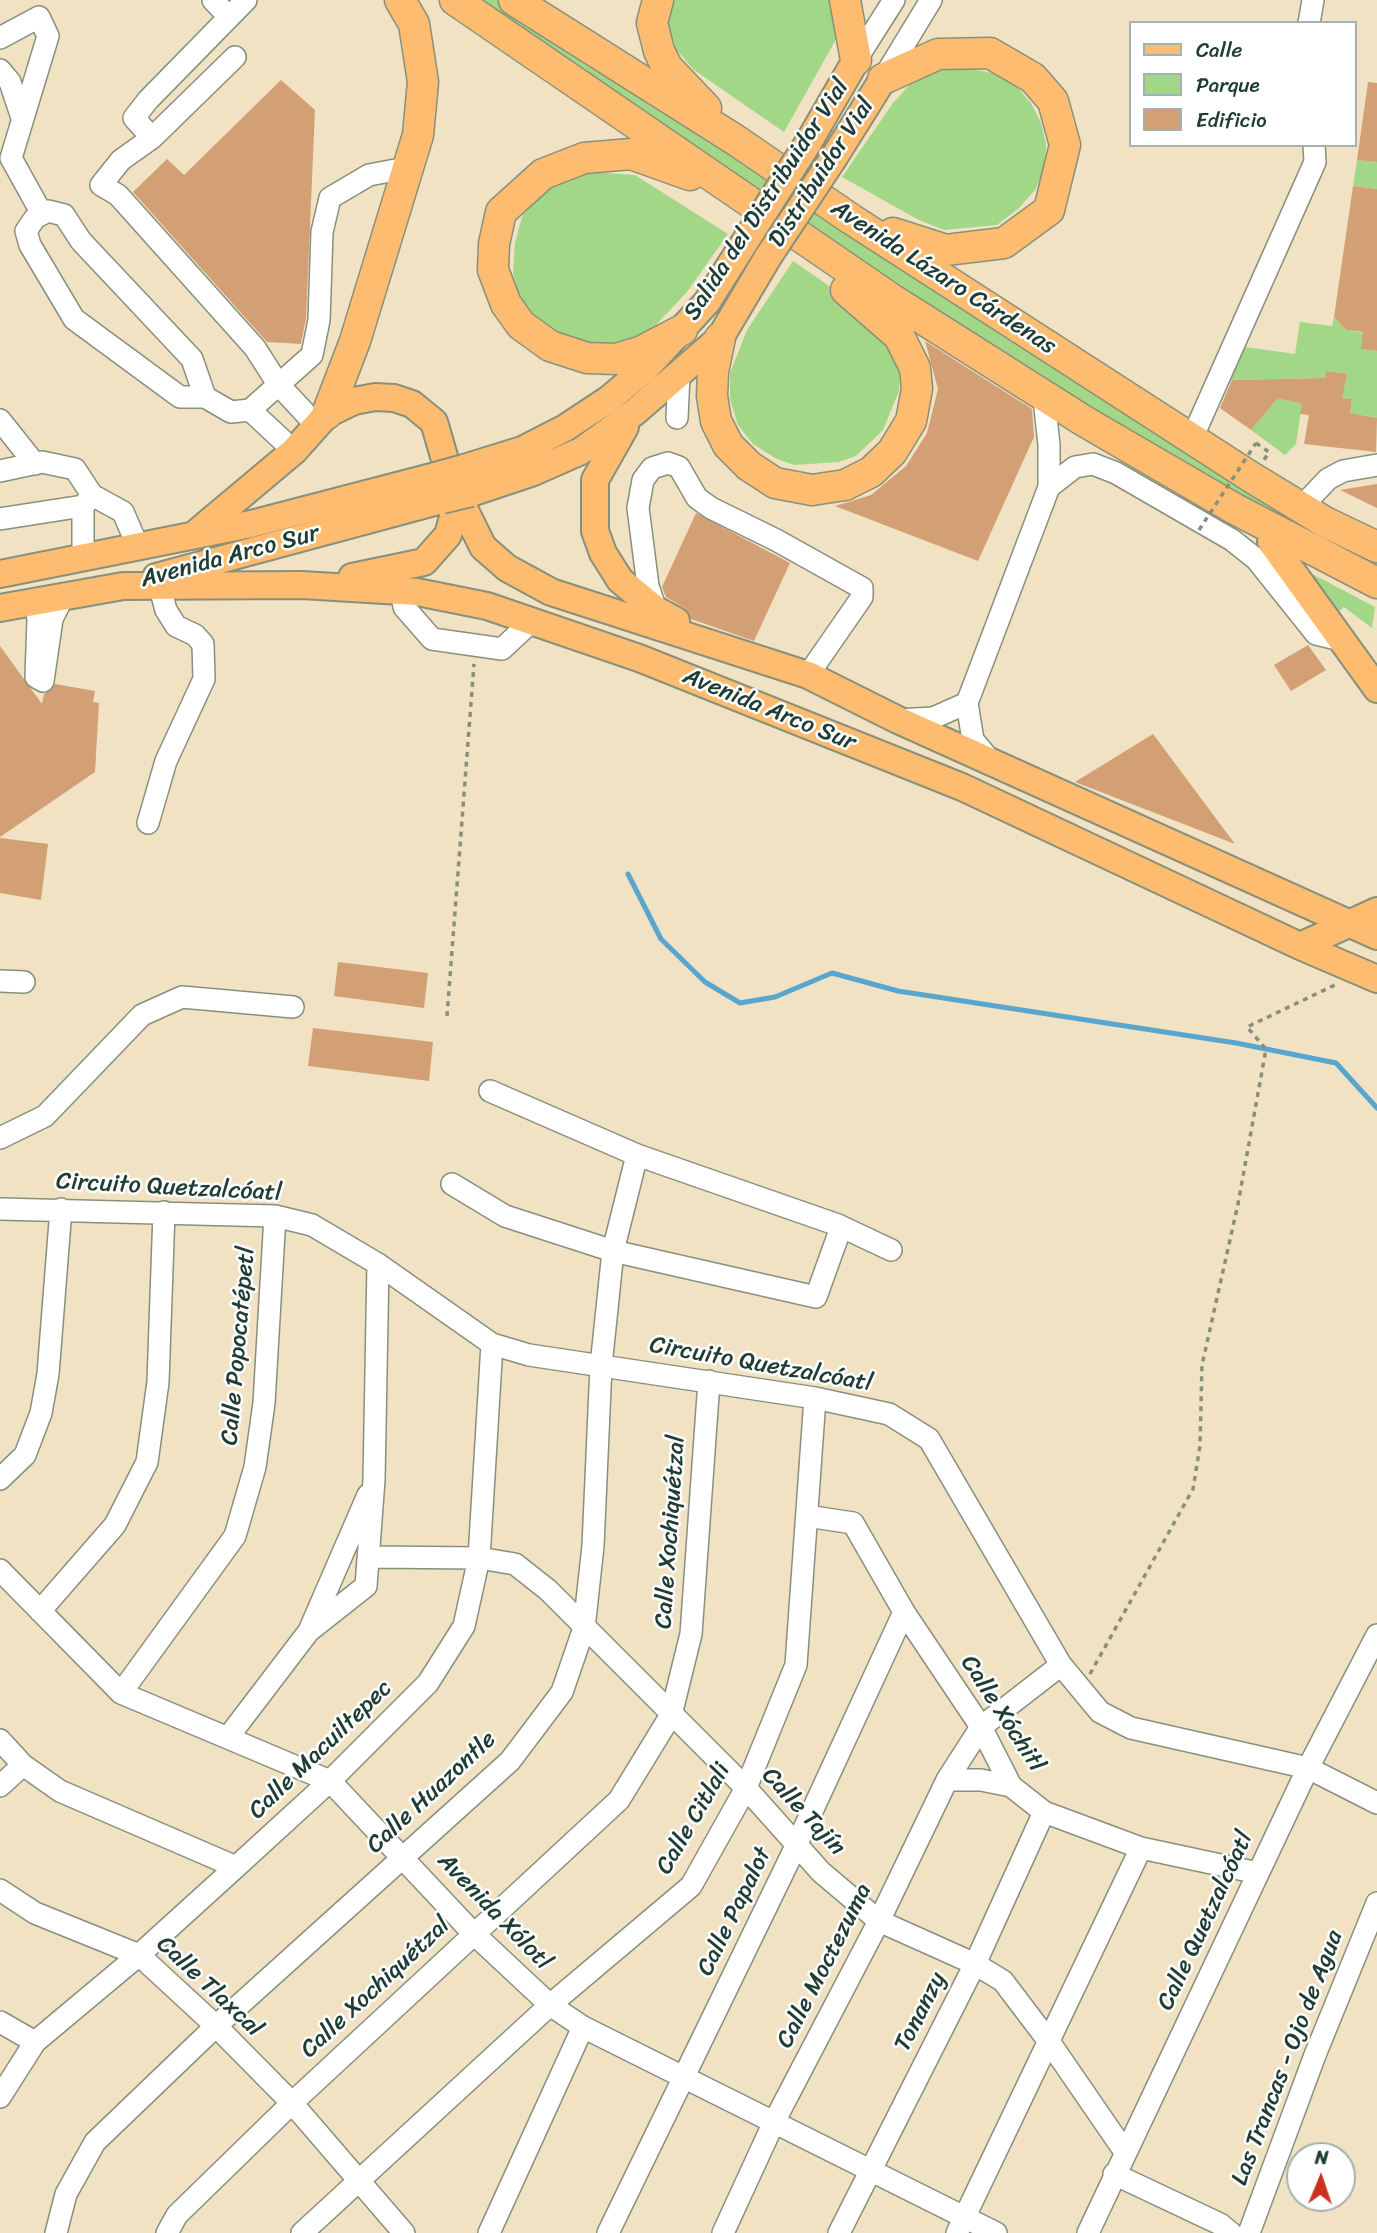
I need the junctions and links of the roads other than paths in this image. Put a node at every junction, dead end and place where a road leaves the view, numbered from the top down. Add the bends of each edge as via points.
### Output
1 (213, 0) edge
2 (246, 0) edge
3 (400, 0) edge
4 (456, 0) edge
5 (514, 0) edge
6 (658, 0) edge
7 (845, 0) edge
8 (894, 0) edge
9 (931, 0) edge
10 (1313, 0) edge
11 (229, 17) junction
12 (1309, 21) edge
13 (0, 38) edge
14 (235, 57) dead end
15 (856, 60) junction
16 (0, 70) edge
17 (883, 79) junction
18 (22, 118) junction
19 (152, 138) junction
20 (737, 141) junction
21 (1314, 147) edge
22 (6, 157) edge
23 (406, 169) junction
24 (729, 188) junction
25 (43, 214) junction
26 (851, 219) junction
27 (816, 255) junction
28 (682, 330) junction
29 (720, 338) junction
30 (679, 374) junction
31 (278, 384) junction
32 (1122, 394) junction
33 (205, 397) junction
34 (1045, 408) junction
35 (250, 410) junction
36 (635, 412) junction
37 (677, 418) dead end
38 (0, 420) edge
39 (322, 420) junction
40 (1197, 427) junction
41 (294, 451) junction
42 (35, 464) junction
43 (1377, 466) edge
44 (0, 471) edge
45 (453, 484) junction
46 (1049, 486) junction
47 (1309, 499) junction
48 (88, 501) junction
49 (0, 519) edge
50 (195, 534) junction
51 (1377, 536) edge
52 (1271, 542) junction
53 (138, 547) junction
54 (1377, 547) edge
55 (83, 557) junction
56 (0, 574) edge
57 (158, 582) junction
58 (1377, 583) edge
59 (302, 586) junction
60 (401, 590) junction
61 (64, 595) junction
62 (1377, 596) edge
63 (30, 601) junction
64 (0, 608) edge
65 (656, 610) junction
66 (532, 621) junction
67 (1340, 640) junction
68 (731, 648) junction
69 (808, 675) junction
70 (1377, 689) edge
71 (967, 703) junction
72 (898, 720) junction
73 (989, 759) junction
74 (148, 823) dead end
75 (1377, 911) edge
76 (1352, 924) junction
77 (1377, 936) edge
78 (1300, 946) junction
79 (1369, 976) edge
80 (0, 981) edge
81 (24, 982) dead end
82 (293, 1007) dead end
83 (490, 1091) dead end
84 (5, 1128) edge
85 (637, 1155) junction
86 (452, 1184) dead end
87 (0, 1209) edge
88 (61, 1209) junction
89 (164, 1212) junction
90 (275, 1216) junction
91 (838, 1229) junction
92 (891, 1250) dead end
93 (613, 1251) junction
94 (378, 1264) junction
95 (492, 1344) junction
96 (601, 1366) junction
97 (709, 1381) junction
98 (815, 1398) junction
99 (0, 1479) edge
100 (374, 1480) junction
101 (807, 1516) junction
102 (370, 1557) junction
103 (479, 1558) junction
104 (0, 1570) edge
105 (40, 1611) junction
106 (904, 1612) junction
107 (584, 1628) junction
108 (309, 1631) junction
109 (1377, 1635) edge
110 (1060, 1665) junction
111 (121, 1693) junction
112 (671, 1715) junction
113 (981, 1727) junction
114 (229, 1736) junction
115 (0, 1740) edge
116 (23, 1765) junction
117 (1308, 1768) junction
118 (330, 1780) junction
119 (947, 1780) junction
120 (0, 1786) edge
121 (1012, 1786) junction
122 (746, 1788) junction
123 (1377, 1803) edge
124 (1044, 1812) junction
125 (796, 1846) junction
126 (1141, 1848) junction
127 (404, 1856) junction
128 (236, 1867) junction
129 (1258, 1873) junction
130 (0, 1890) edge
131 (1377, 1903) edge
132 (879, 1921) junction
133 (473, 1933) junction
134 (139, 1955) junction
135 (975, 1964) junction
136 (550, 2005) junction
137 (0, 2022) edge
138 (216, 2026) junction
139 (583, 2027) junction
140 (35, 2042) junction
141 (1051, 2043) junction
142 (9, 2062) edge
143 (684, 2078) junction
144 (0, 2097) edge
145 (292, 2103) junction
146 (774, 2122) junction
147 (1125, 2152) junction
148 (872, 2169) junction
149 (1114, 2174) junction
150 (361, 2180) junction
151 (962, 2224) edge
152 (1242, 2230) edge
153 (56, 2233) edge
154 (167, 2233) edge
155 (302, 2233) edge
156 (404, 2233) edge
157 (489, 2233) edge
158 (608, 2233) edge
159 (723, 2233) edge
160 (839, 2233) edge
161 (996, 2233) edge
162 (1088, 2233) edge

1 - 11 street
2 - 11 street
3 - 23 highway via 414,24 423,82 418,135
4 - 24 highway, Avenida Lázaro Cárdenas
5 - 20 highway, Avenida Lázaro Cárdenas
6 - 20 highway via 652,23 667,67
7 - 15 highway
8 - 15 street
9 - 17 street
10 - 12 street
11 - 19 street via 134,118
13 - 18 street via 39,17 48,36
14 - 19 street
15 - 28 main road, Salida del Distribuidor Vial, bridge via 707,302
16 - 18 street via 10,82
17 - 26 highway via 937,54 990,52 1033,78 1053,102 1065,145 1060,173 1049,210 1004,243 946,250
17 - 29 main road, Distribuidor Vial, bridge
18 - 22 street
19 - 31 street via 121,160 101,185 118,195 255,348
20 - 26 highway, Avenida Lázaro Cárdenas
21 - 40 street via 1315,162
22 - 25 street
23 - 31 street via 369,175 330,198 322,232 319,320 312,355
23 - 39 highway via 355,341
24 - 27 highway, Avenida Lázaro Cárdenas
24 - 28 highway via 631,154 584,158 543,174 501,212 494,244 497,281 521,325 550,346 587,358 616,359
25 - 33 street via 64,215 81,241 192,359
25 - 33 street via 26,231 30,245 74,319 180,397
26 - 32 highway, Avenida Lázaro Cárdenas
27 - 29 highway via 829,277 899,336 915,368 917,389 911,421 892,452 871,472 845,485 812,490 775,483 749,466 728,445 716,421 713,372
27 - 34 street
27 - 58 highway, Avenida Lázaro Cárdenas via 1084,421 1235,509
28 - 45 main road, Salida del Distribuidor Vial via 609,399 565,428
29 - 30 main road, Distribuidor Vial
30 - 36 main road, Distribuidor Vial
30 - 37 street
31 - 35 street
31 - 39 street
32 - 40 street via 1147,398
32 - 54 highway, Avenida Lázaro Cárdenas via 1325,522
33 - 35 street via 231,412
34 - 46 street
34 - 52 street
35 - 41 street
36 - 45 main road, Distribuidor Vial via 581,451 531,474
36 - 65 main road via 595,480 595,531 620,580
38 - 42 street
39 - 41 main road, Avenida Arco Sur
39 - 45 main road, Avenida Arco Sur via 354,401 375,397 412,404 434,422
40 - 47 street
41 - 50 main road, Avenida Arco Sur
42 - 44 street
42 - 48 street via 75,469
43 - 47 street via 1343,471
45 - 50 main road, Avenida Arco Sur
45 - 57 main road, Avenida Arco Sur
45 - 59 main road via 448,536 424,562
45 - 68 main road, Avenida Arco Sur via 483,547 507,568 551,592
46 - 67 street via 1075,467 1093,464 1116,473 1232,540 1256,559 1316,634
46 - 71 street
47 - 51 street
48 - 49 street
48 - 53 street via 123,512
48 - 55 street
50 - 53 main road, Avenida Arco Sur
52 - 62 street
52 - 67 main road
53 - 55 main road, Avenida Arco Sur
55 - 56 main road, Avenida Arco Sur
57 - 59 main road, Avenida Arco Sur
57 - 61 main road, Avenida Arco Sur
57 - 74 street via 176,626 203,644 204,679 166,761
59 - 60 main road, Avenida Arco Sur
60 - 66 main road, Avenida Arco Sur via 459,599
60 - 66 street via 404,607 432,639 502,649
61 - 63 main road, Avenida Arco Sur
61 - 63 street via 52,619 43,681 36,677 38,619
63 - 64 main road, Avenida Arco Sur
65 - 68 main road
65 - 69 street via 648,586 638,508 643,480 652,468 668,463 679,467 697,498 711,508 862,588 862,597
66 - 78 main road, Avenida Arco Sur via 639,658 962,787
67 - 70 main road
68 - 69 main road, Avenida Arco Sur
69 - 72 main road, Avenida Arco Sur
71 - 72 street via 933,718
71 - 73 street via 973,740
72 - 73 main road, Avenida Arco Sur
73 - 76 main road, Avenida Arco Sur
75 - 76 main road
76 - 77 main road, Avenida Arco Sur
76 - 78 main road
78 - 79 main road, Avenida Arco Sur
80 - 81 street
82 - 84 street via 182,997 142,1015 45,1116
83 - 85 street
85 - 91 street
85 - 93 street, Calle Huazontle
86 - 93 street via 505,1216
87 - 88 street, Circuito Quetzalcóatl
88 - 89 street, Circuito Quetzalcóatl
88 - 99 street via 41,1413 25,1455
89 - 90 street, Circuito Quetzalcóatl
89 - 105 street via 158,1382 147,1462 115,1525
90 - 94 street, Circuito Quetzalcóatl via 312,1225
90 - 111 street, Calle Popocatépetl via 264,1403 255,1467 235,1536
91 - 92 street
91 - 93 street via 816,1297
93 - 96 street, Calle Huazontle
94 - 95 street, Circuito Quetzalcóatl
94 - 100 street
95 - 96 street, Circuito Quetzalcóatl via 528,1356
95 - 103 street, Calle Macuiltepec
96 - 97 street, Circuito Quetzalcóatl
96 - 107 street, Calle Huazontle via 593,1546
97 - 98 street, Circuito Quetzalcóatl
97 - 112 street, Calle Xochiquétzal via 691,1634
98 - 101 street, Calle Citlali
98 - 110 street, Circuito Quetzalcóatl via 889,1414 929,1439
100 - 102 street
100 - 108 street
101 - 106 street, Calle Xóchitl via 853,1523
101 - 122 street, Calle Citlali via 796,1665
102 - 103 street, Calle Tajín
102 - 108 street via 366,1587
103 - 107 street, Calle Tajín via 515,1564
103 - 118 street, Calle Macuiltepec via 464,1626 428,1683
104 - 105 street, Avenida Xólotl
105 - 111 street, Avenida Xólotl
106 - 113 street, Calle Xóchitl
106 - 125 street, Calle Papalot
107 - 112 street, Calle Tajín
107 - 127 street, Calle Huazontle via 562,1692 510,1761
108 - 114 street
109 - 117 street, Calle Quetzalcóatl
110 - 113 street, Calle Moctezuma
110 - 117 street, Circuito Quetzalcóatl via 1100,1712 1131,1728
111 - 114 street, Avenida Xólotl
112 - 122 street, Calle Tajín
112 - 133 street, Calle Xochiquétzal via 619,1800
113 - 119 street, Calle Moctezuma
113 - 121 street, Calle Xóchitl
114 - 118 street, Avenida Xólotl
115 - 116 street
116 - 120 street
116 - 128 street via 60,1791
117 - 123 street, Circuito Quetzalcóatl
117 - 129 street, Calle Quetzalcóatl
118 - 127 street, Avenida Xólotl
118 - 128 street, Calle Macuiltepec
119 - 121 street
119 - 132 street, Calle Moctezuma
121 - 124 street, Calle Xóchitl
122 - 125 street, Calle Tajín
122 - 136 street, Calle Citlali via 691,1886
124 - 126 street, Calle Xóchitl
124 - 135 street, Tonanzy
125 - 132 street, Calle Tajín
125 - 143 street, Calle Papalot
126 - 129 street, Calle Xóchitl
126 - 141 street
127 - 133 street, Avenida Xólotl
127 - 138 street, Calle Huazontle
128 - 134 street, Calle Macuiltepec
129 - 147 street, Calle Quetzalcóatl
130 - 134 street, Calle Tlaxcal via 35,1913
131 - 152 street, Las Trancas - Ojo de Agua
132 - 135 street, Calle Tajín
132 - 146 street, Calle Moctezuma
133 - 136 street, Avenida Xólotl
133 - 145 street, Calle Xochiquétzal
134 - 138 street, Calle Tlaxcal
134 - 140 street, Calle Macuiltepec
135 - 141 street, Calle Tajín via 1003,1980
135 - 148 street, Tonanzy
136 - 139 street, Avenida Xólotl
136 - 150 street, Calle Citlali
137 - 140 street
138 - 145 street, Calle Tlaxcal
138 - 153 street, Calle Huazontle via 95,2142 66,2194
139 - 143 street, Avenida Xólotl
139 - 157 street
140 - 142 street, Calle Macuiltepec
141 - 147 street, Calle Tajín
141 - 151 street
142 - 144 street, Calle Macuiltepec
143 - 146 street, Avenida Xólotl
143 - 158 street, Calle Papalot
145 - 150 street, Calle Tlaxcal
145 - 154 street, Calle Xochiquétzal via 177,2215
146 - 148 street, Avenida Xólotl
146 - 159 street, Calle Moctezuma
147 - 149 street, Calle Quetzalcóatl
148 - 151 street, Avenida Xólotl
148 - 160 street, Tonanzy
149 - 152 street
149 - 162 street, Calle Quetzalcóatl
150 - 155 street, Calle Citlali
150 - 156 street, Calle Tlaxcal
151 - 161 street, Avenida Xólotl

